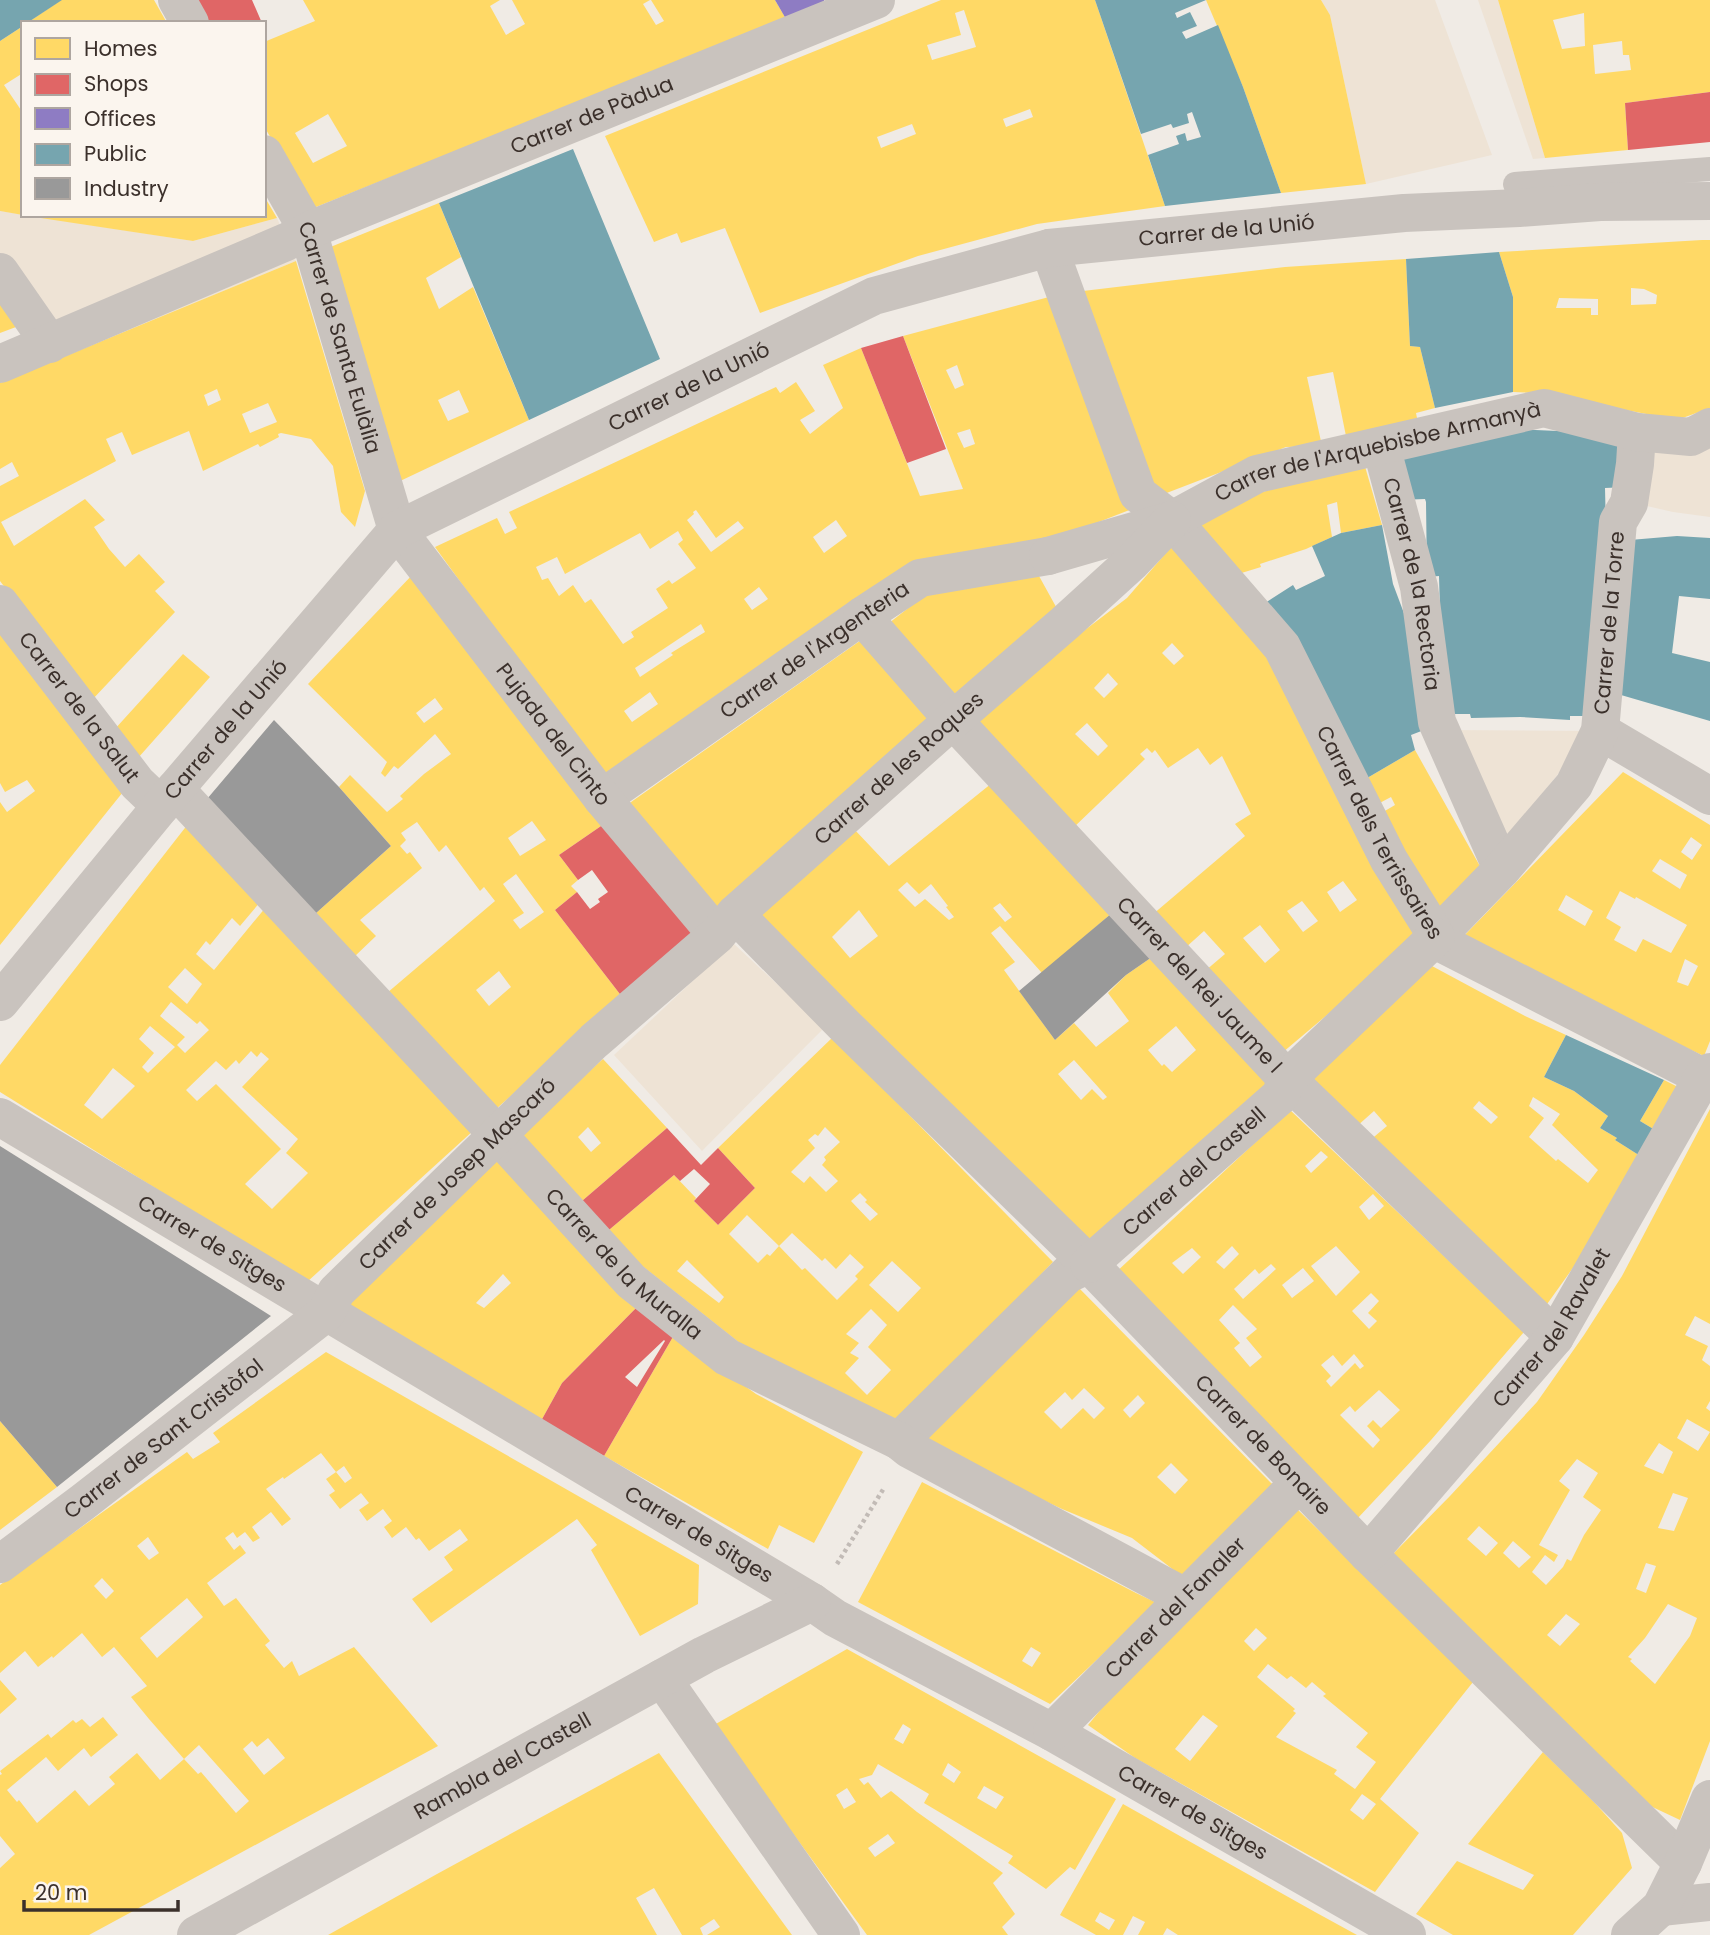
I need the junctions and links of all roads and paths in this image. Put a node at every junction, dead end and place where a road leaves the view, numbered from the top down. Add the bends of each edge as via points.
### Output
1 (177, 0) edge
2 (876, 0) edge
3 (189, 21) edge
4 (266, 159) edge
5 (1710, 169) edge
6 (1515, 184) dead end
7 (1710, 201) edge
8 (297, 237) junction
9 (1049, 248) junction
10 (0, 272) edge
11 (24, 355) edge
12 (1710, 426) edge
13 (1637, 432) junction
14 (1381, 446) junction
15 (1172, 520) junction
16 (397, 530) junction
17 (0, 604) edge
18 (862, 616) junction
19 (953, 720) junction
20 (1600, 732) junction
21 (1710, 796) edge
22 (168, 798) junction
23 (602, 798) junction
24 (1502, 869) junction
25 (726, 925) junction
26 (1436, 937) junction
27 (0, 1002) edge
28 (845, 1026) joint
29 (594, 1041) joint
30 (1706, 1074) edge
31 (1287, 1079) junction
32 (0, 1116) edge
33 (498, 1135) junction
34 (1089, 1264) junction
35 (327, 1312) junction
36 (1555, 1337) junction
37 (904, 1445) junction
38 (1299, 1483) junction
39 (1368, 1554) junction
40 (0, 1564) edge
41 (1185, 1597) junction
42 (812, 1602) junction
43 (662, 1678) junction
44 (1052, 1732) junction
45 (1710, 1799) edge
46 (1684, 1863) junction
47 (1710, 1902) edge
48 (1661, 1907) junction
49 (196, 1935) edge
50 (841, 1935) edge
51 (1407, 1935) edge
52 (1630, 1935) edge

1 - 3 street
2 - 8 street, Carrer de Pàdua
4 - 8 street, Carrer de Santa Eulàlia
5 - 6 lane
7 - 9 street, Carrer de la Unió via 1404,213
8 - 11 street, Carrer de Pàdua
8 - 16 street, Carrer de Santa Eulàlia
9 - 15 street, Carrer dels Terrissaires via 1138,494
9 - 16 street, Carrer de la Unió via 874,296
10 - 11 street
12 - 13 street, Carrer de l'Arquebisbe Armanyà via 1691,437
13 - 14 street, Carrer de l'Arquebisbe Armanyà via 1544,408
13 - 20 street, Carrer de la Torre via 1629,503 1618,522
14 - 15 street, Carrer de l'Arquebisbe Armanyà via 1258,474
14 - 24 street, Carrer de la Rectoria via 1419,587 1437,722
15 - 18 street, Carrer de l'Argenteria via 1048,556 920,578
15 - 19 street, Carrer de les Roques via 1132,562
15 - 26 street, Carrer dels Terrissaires via 1282,647 1389,860
16 - 22 street, Carrer de la Unió
16 - 23 street, Pujada del Cinto
17 - 22 street, Carrer de la Salut via 137,783
18 - 19 street, Carrer del Rei Jaume I
18 - 23 street, Carrer de l'Argenteria
19 - 25 street, Carrer de les Roques
19 - 31 street, Carrer del Rei Jaume I
20 - 21 street
20 - 24 street, Carrer del Castell via 1574,785
22 - 27 street, Carrer de la Unió
22 - 33 street, Carrer de la Muralla
23 - 25 street, Pujada del Cinto
24 - 26 street, Carrer del Castell
25 - 28 street, Pujada del Cinto
25 - 29 street, Carrer de les Roques
26 - 30 street, Carrer dels Terrissaires
26 - 31 street, Carrer del Castell
28 - 34 street, Carrer de Bonaire
29 - 33 street, Carrer de Josep Mascaró
30 - 36 street, Carrer del Ravalet
31 - 34 street, Carrer del Castell via 1280,1096
31 - 36 street, Carrer del Rei Jaume I
32 - 35 street, Carrer de Sitges
33 - 35 street, Carrer de Josep Mascaró via 336,1292
33 - 37 street, Carrer de la Muralla via 631,1281 727,1357
34 - 37 street, Carrer del Castell via 1068,1274
34 - 38 street, Carrer de Bonaire
35 - 40 street, Carrer de Sant Cristòfol
35 - 42 street, Carrer de Sitges
36 - 39 street, Carrer del Ravalet
37 - 41 street, Carrer de la Muralla
37 - 42 path
38 - 39 street, Carrer de Bonaire
38 - 41 street, Carrer del Fanaler
39 - 46 street, Carrer de Bonaire
41 - 44 street, Carrer del Fanaler
42 - 43 street, Rambla del Castell
42 - 44 street, Carrer de Sitges
43 - 49 street, Rambla del Castell
43 - 50 street
44 - 51 street, Carrer de Sitges
45 - 46 street
46 - 48 street
47 - 48 street
48 - 52 street

